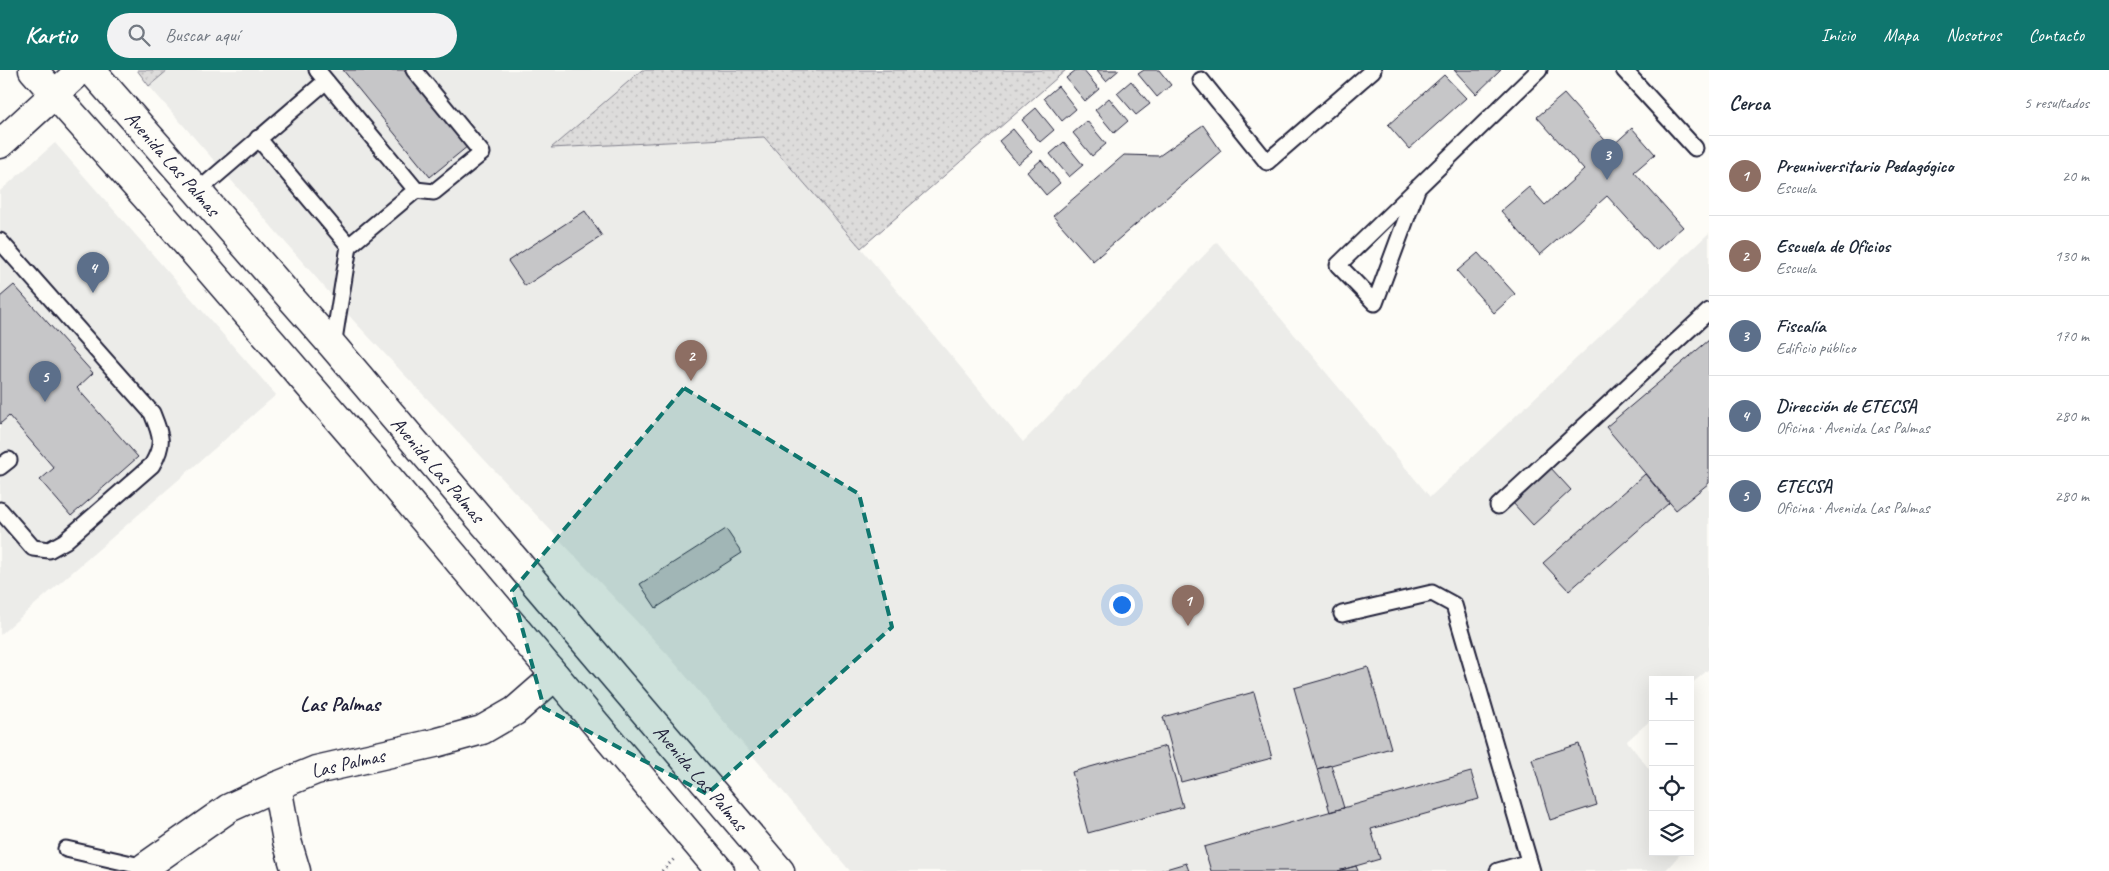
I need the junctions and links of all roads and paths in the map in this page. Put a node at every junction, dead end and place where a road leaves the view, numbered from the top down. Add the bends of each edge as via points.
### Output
1 (33, 70) edge
2 (81, 70) edge
3 (91, 70) edge
4 (414, 70) edge
5 (1373, 70) edge
6 (1539, 70) edge
7 (1624, 70) edge
8 (322, 75) edge
9 (1201, 80) dead end
10 (53, 94) junction
11 (258, 138) junction
12 (0, 144) edge
13 (1694, 148) dead end
14 (1418, 187) junction
15 (416, 190) junction
16 (198, 191) junction
17 (0, 241) edge
18 (349, 246) junction
19 (1709, 312) edge
20 (333, 346) junction
21 (408, 434) junction
22 (376, 463) junction
23 (1498, 506) dead end
24 (0, 510) edge
25 (1342, 614) dead end
26 (555, 676) junction
27 (277, 786) junction
28 (66, 849) dead end
29 (1531, 866) edge
30 (145, 867) joint
31 (296, 871) edge
32 (720, 871) edge
33 (780, 871) edge
34 (1498, 871) edge

1 - 10 street
2 - 10 street
3 - 16 street, Avenida Las Palmas
4 - 15 lane via 482,153 434,192
5 - 9 lane via 1266,162
6 - 14 lane
7 - 13 lane
8 - 11 lane
8 - 15 lane
10 - 12 street
10 - 22 street
11 - 16 lane
11 - 18 lane
14 - 14 lane via 1412,205 1375,303 1338,265
15 - 18 lane
16 - 20 street, Avenida Las Palmas
17 - 24 lane via 152,413 161,436 160,451 152,465 65,541 48,550 33,548
18 - 20 lane
19 - 23 lane
20 - 21 street, Avenida Las Palmas
21 - 22 street
21 - 33 street, Avenida Las Palmas
22 - 26 street
25 - 29 lane via 1432,593 1454,605
26 - 27 street, Las Palmas via 516,710 482,730 324,768
26 - 32 street
27 - 30 street, Las Palmas via 229,808
27 - 31 street
28 - 30 lane
29 - 34 lane

